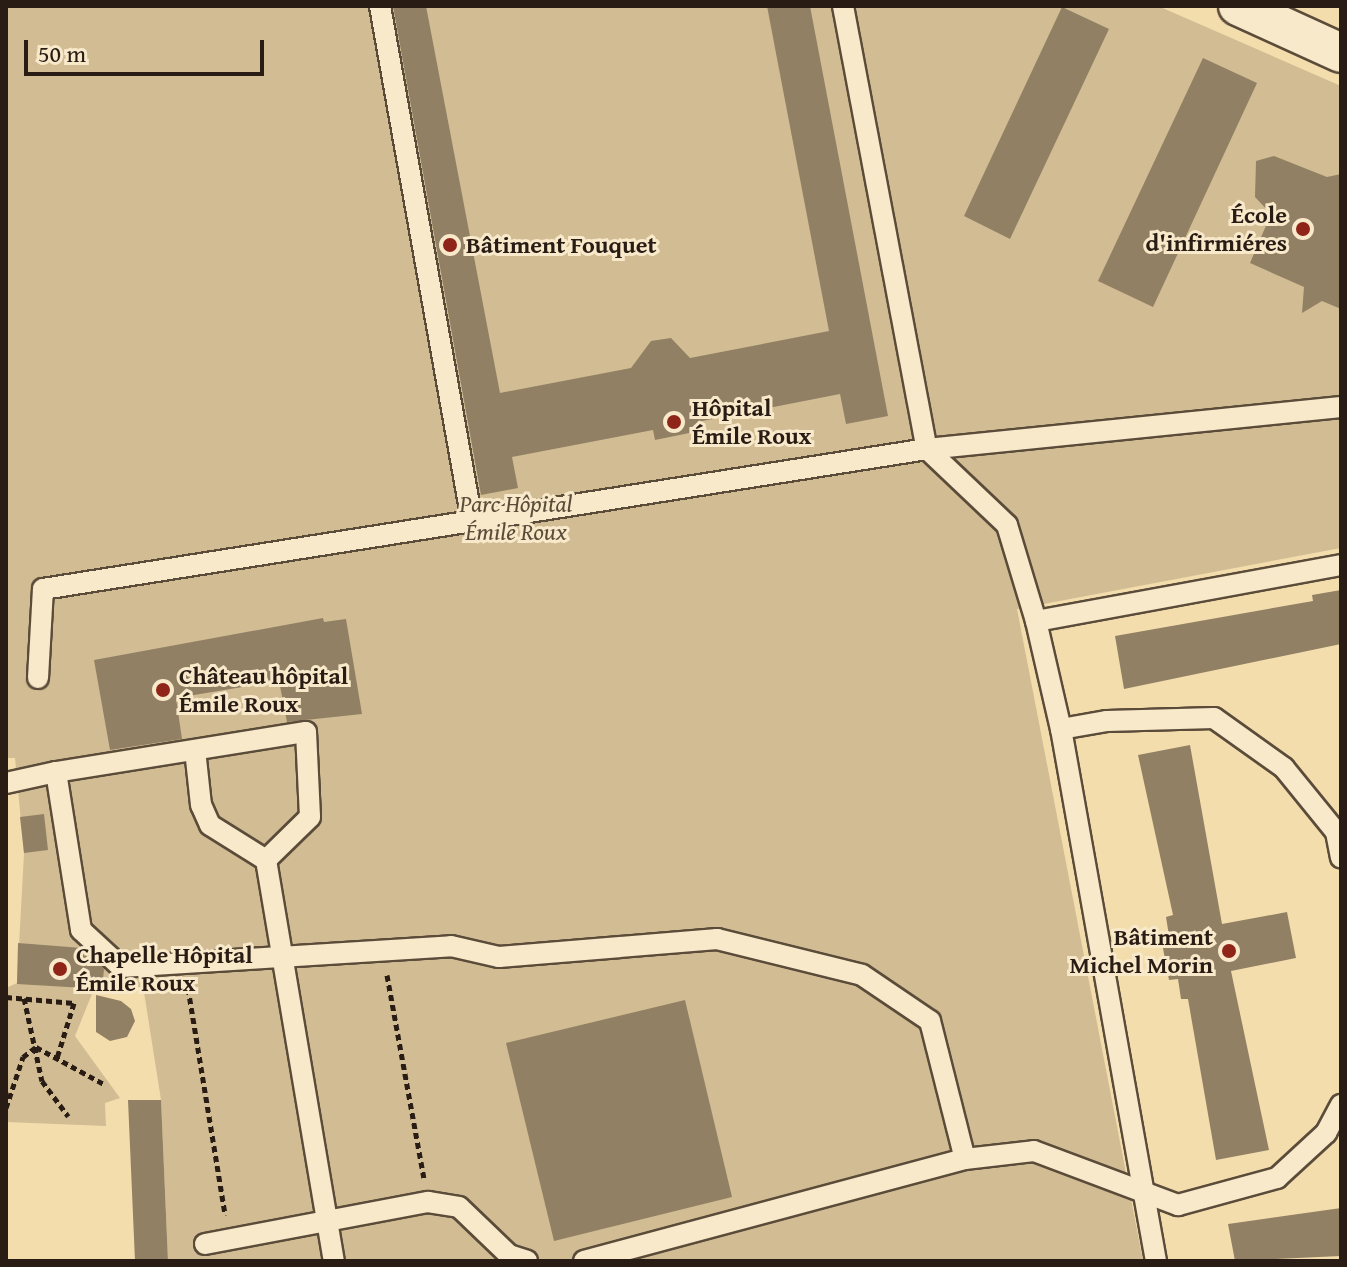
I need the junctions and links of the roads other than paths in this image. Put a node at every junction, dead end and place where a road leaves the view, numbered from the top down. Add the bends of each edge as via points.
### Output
1 (380, 6) edge
2 (843, 6) edge
3 (1238, 6) edge
4 (1302, 19) edge
5 (1341, 53) edge
6 (1341, 407) edge
7 (927, 449) junction
8 (472, 521) junction
9 (1341, 565) edge
10 (1036, 621) junction
11 (38, 678) dead end
12 (1061, 729) junction
13 (195, 750) junction
14 (56, 772) junction
15 (6, 783) edge
16 (1341, 858) edge
17 (266, 860) junction
18 (282, 956) junction
19 (1341, 1105) edge
20 (965, 1159) junction
21 (1145, 1195) junction
22 (327, 1223) junction
23 (205, 1244) dead end
24 (334, 1261) edge
25 (527, 1261) edge
26 (584, 1261) edge
27 (1156, 1261) edge

1 - 8 lane
2 - 7 lane
3 - 4 street
4 - 5 street
6 - 7 lane
7 - 8 lane
7 - 10 lane via 1007,525
8 - 11 lane via 43,589
9 - 10 lane
10 - 12 lane
12 - 16 lane via 1107,721 1214,718 1284,768 1336,832
12 - 21 lane
13 - 14 lane
13 - 17 lane via 201,805 210,825
13 - 17 lane via 306,732 310,817
14 - 15 lane
14 - 18 lane via 81,930 121,967
17 - 18 lane
18 - 20 lane via 451,946 499,957 717,939 862,975 930,1021
18 - 22 lane
19 - 21 lane via 1326,1133 1277,1178 1178,1205
20 - 21 lane via 1034,1151
20 - 26 lane
21 - 27 lane
22 - 23 lane
22 - 24 lane
22 - 25 lane via 428,1202 459,1207 509,1255

